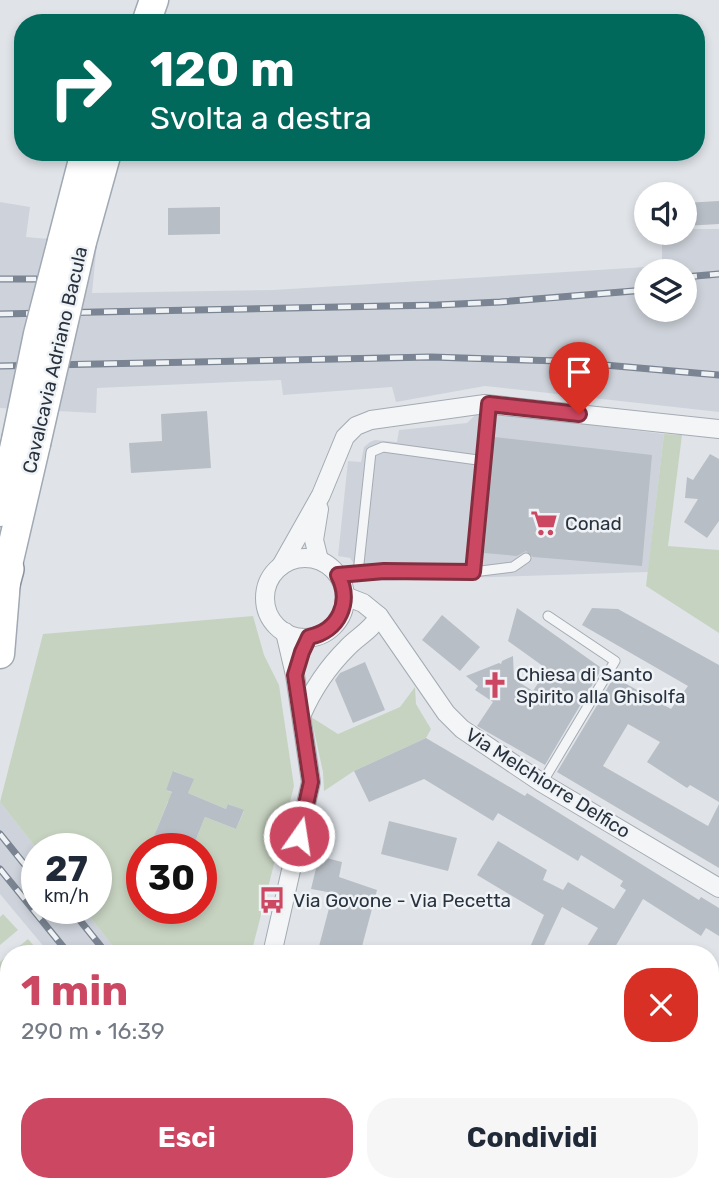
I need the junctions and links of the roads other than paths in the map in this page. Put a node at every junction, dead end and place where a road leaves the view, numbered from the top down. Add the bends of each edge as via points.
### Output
1 (84, 161) edge
2 (104, 161) edge
3 (72, 242) junction
4 (489, 404) junction
5 (719, 429) edge
6 (26, 442) junction
7 (485, 461) junction
8 (321, 495) junction
9 (0, 512) edge
10 (526, 558) dead end
11 (319, 560) junction
12 (281, 566) junction
13 (473, 572) junction
14 (358, 573) junction
15 (338, 575) junction
16 (4, 582) edge
17 (345, 596) junction
18 (548, 616) dead end
19 (379, 617) junction
20 (285, 632) junction
21 (309, 637) junction
22 (0, 654) edge
23 (295, 675) junction
24 (301, 714) junction
25 (542, 783) junction
26 (719, 888) edge
27 (274, 945) edge

1 - 3 main road, Cavalcavia Adriano Bacula
2 - 3 main road, Cavalcavia Adriano Bacula
3 - 6 main road, Cavalcavia Adriano Bacula, bridge
4 - 5 street
4 - 7 lane
4 - 8 street via 359,424 342,442
6 - 9 main road, Cavalcavia Adriano Bacula
6 - 16 main road, Cavalcavia Adriano Bacula
7 - 13 lane
7 - 14 lane via 383,447 371,452
8 - 11 street via 314,540
8 - 12 street
10 - 13 lane via 513,567
11 - 12 street via 299,558
11 - 15 street
12 - 20 street via 268,581 265,600 271,619
13 - 14 lane
14 - 15 lane
15 - 17 street
16 - 22 main road, Cavalcavia Adriano Bacula
17 - 19 street, Via Melchiorre Delfico via 363,603
17 - 21 street via 335,624
18 - 25 lane via 615,662
19 - 24 street via 323,674
19 - 25 street, Via Melchiorre Delfico via 453,722
20 - 21 street
20 - 23 street
21 - 23 street
23 - 24 street
24 - 27 street via 311,782
25 - 26 street, Via Melchiorre Delfico

